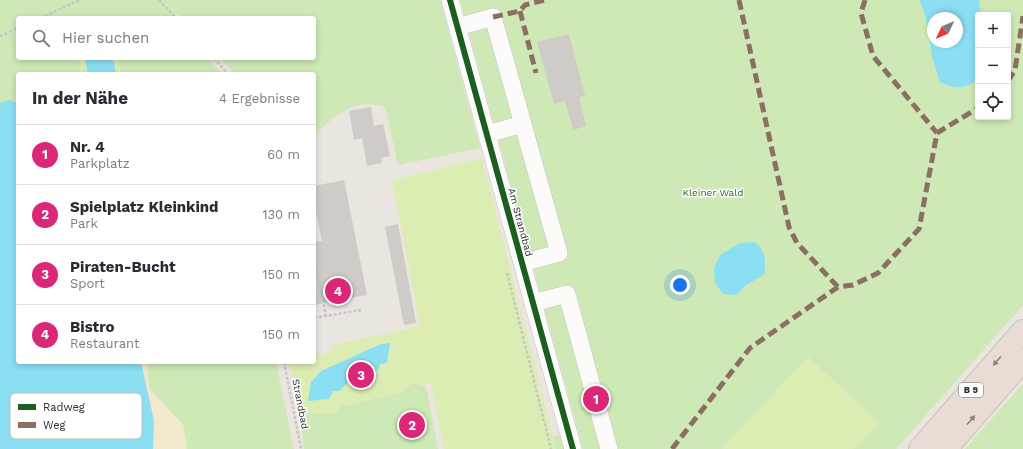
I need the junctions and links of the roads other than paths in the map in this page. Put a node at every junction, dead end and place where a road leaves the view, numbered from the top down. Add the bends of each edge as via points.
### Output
1 (450, 0) edge
2 (458, 27) junction
3 (523, 124) junction
4 (487, 134) junction
5 (522, 263) junction
6 (533, 303) junction
7 (1023, 331) edge
8 (1023, 360) edge
9 (573, 449) edge
10 (609, 449) edge
11 (920, 449) edge
12 (946, 449) edge

1 - 2 lane, Am Strandbad
2 - 3 lane via 493,17
2 - 4 lane, Am Strandbad
3 - 4 lane
3 - 5 lane via 559,253
4 - 5 lane, Am Strandbad
5 - 6 lane, Am Strandbad
6 - 9 lane, Am Strandbad
6 - 10 lane via 567,294
7 -> 11 highway, B 9
12 -> 8 highway, B 9

